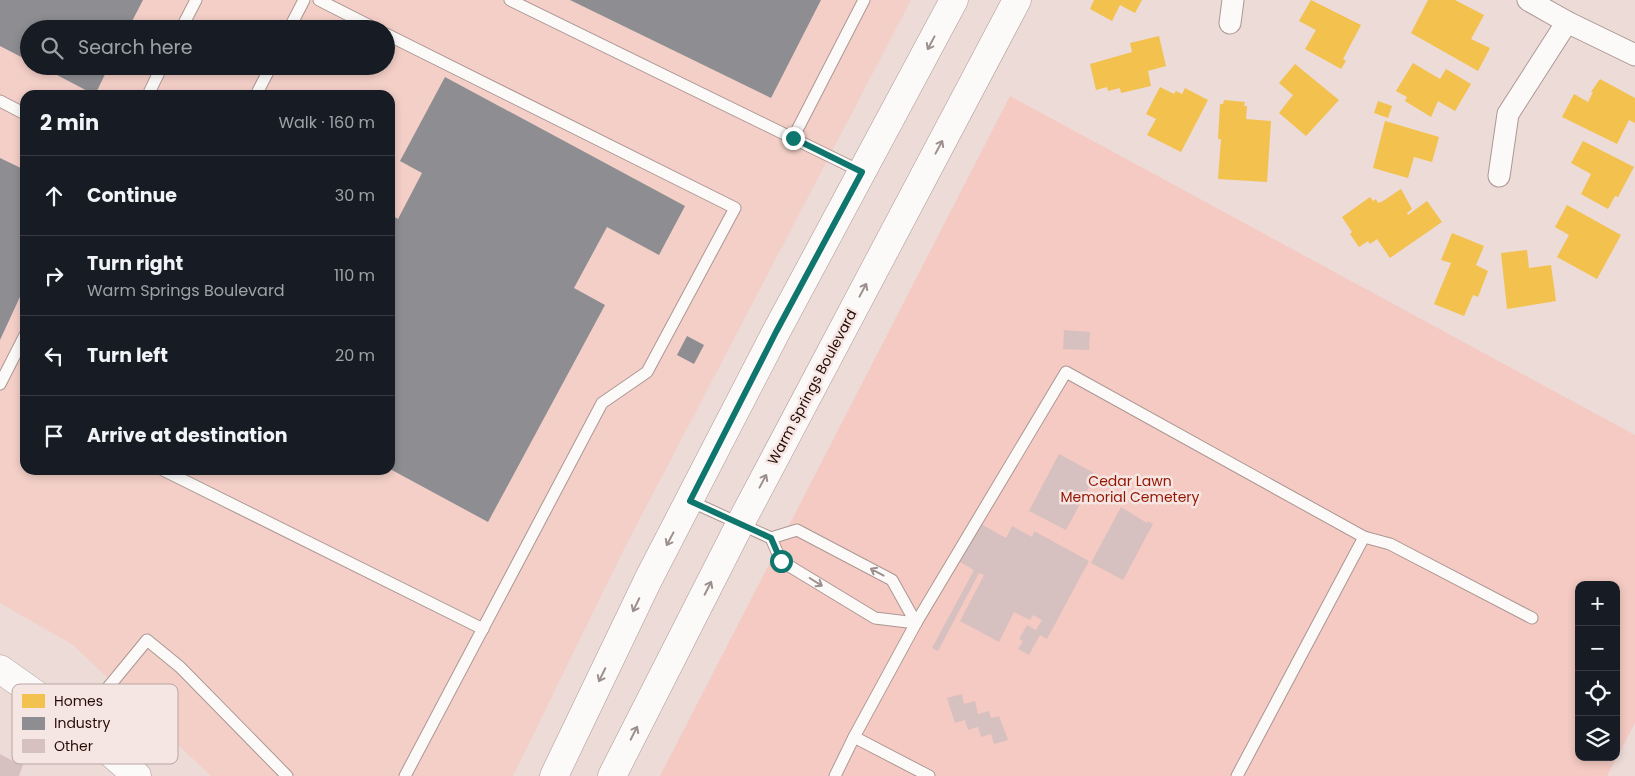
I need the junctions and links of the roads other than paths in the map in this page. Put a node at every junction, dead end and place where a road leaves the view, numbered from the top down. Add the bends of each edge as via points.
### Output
1 (196, 0) edge
2 (304, 0) edge
3 (319, 0) edge
4 (510, 0) edge
5 (864, 0) edge
6 (954, 0) edge
7 (1016, 0) edge
8 (1233, 0) edge
9 (1528, 0) edge
10 (186, 20) edge
11 (294, 20) edge
12 (358, 20) edge
13 (1567, 22) junction
14 (1230, 24) dead end
15 (395, 38) edge
16 (1635, 55) edge
17 (158, 75) edge
18 (266, 75) edge
19 (150, 90) edge
20 (259, 90) edge
21 (0, 101) edge
22 (20, 111) edge
23 (793, 138) junction
24 (862, 172) junction
25 (1499, 176) dead end
26 (20, 345) edge
27 (0, 384) edge
28 (173, 475) edge
29 (690, 501) junction
30 (740, 524) junction
31 (1364, 537) junction
32 (771, 538) junction
33 (1532, 618) dead end
34 (916, 623) junction
35 (483, 629) junction
36 (0, 669) edge
37 (21, 684) edge
38 (111, 684) edge
39 (854, 737) junction
40 (123, 764) edge
41 (137, 776) edge
42 (287, 776) edge
43 (406, 776) edge
44 (554, 776) edge
45 (612, 776) edge
46 (834, 776) edge
47 (929, 776) edge
48 (1237, 776) edge

1 - 10 lane
2 - 11 lane
3 - 12 lane
4 - 23 lane
5 - 23 lane
6 -> 24 main road
30 -> 7 main road, Warm Springs Boulevard
8 - 14 street
9 - 13 street
13 - 16 street
13 - 25 street via 1508,114
15 - 35 lane via 735,208 647,372 602,403
17 - 19 lane
18 - 20 lane
21 - 22 lane
23 - 24 lane
24 - 29 main road
26 - 27 lane
28 - 35 lane
29 - 30 lane
29 -> 44 main road via 649,578
30 - 32 lane
45 -> 30 main road, Warm Springs Boulevard
31 - 33 lane via 1390,544
31 - 34 lane via 1066,372
31 - 48 lane
32 -> 34 lane via 781,561 875,618
34 -> 32 lane via 892,580 797,530
34 - 39 lane
35 - 43 lane
36 - 37 main road
38 - 42 lane via 148,640 180,667
39 - 46 lane
39 - 47 lane
40 - 41 main road

